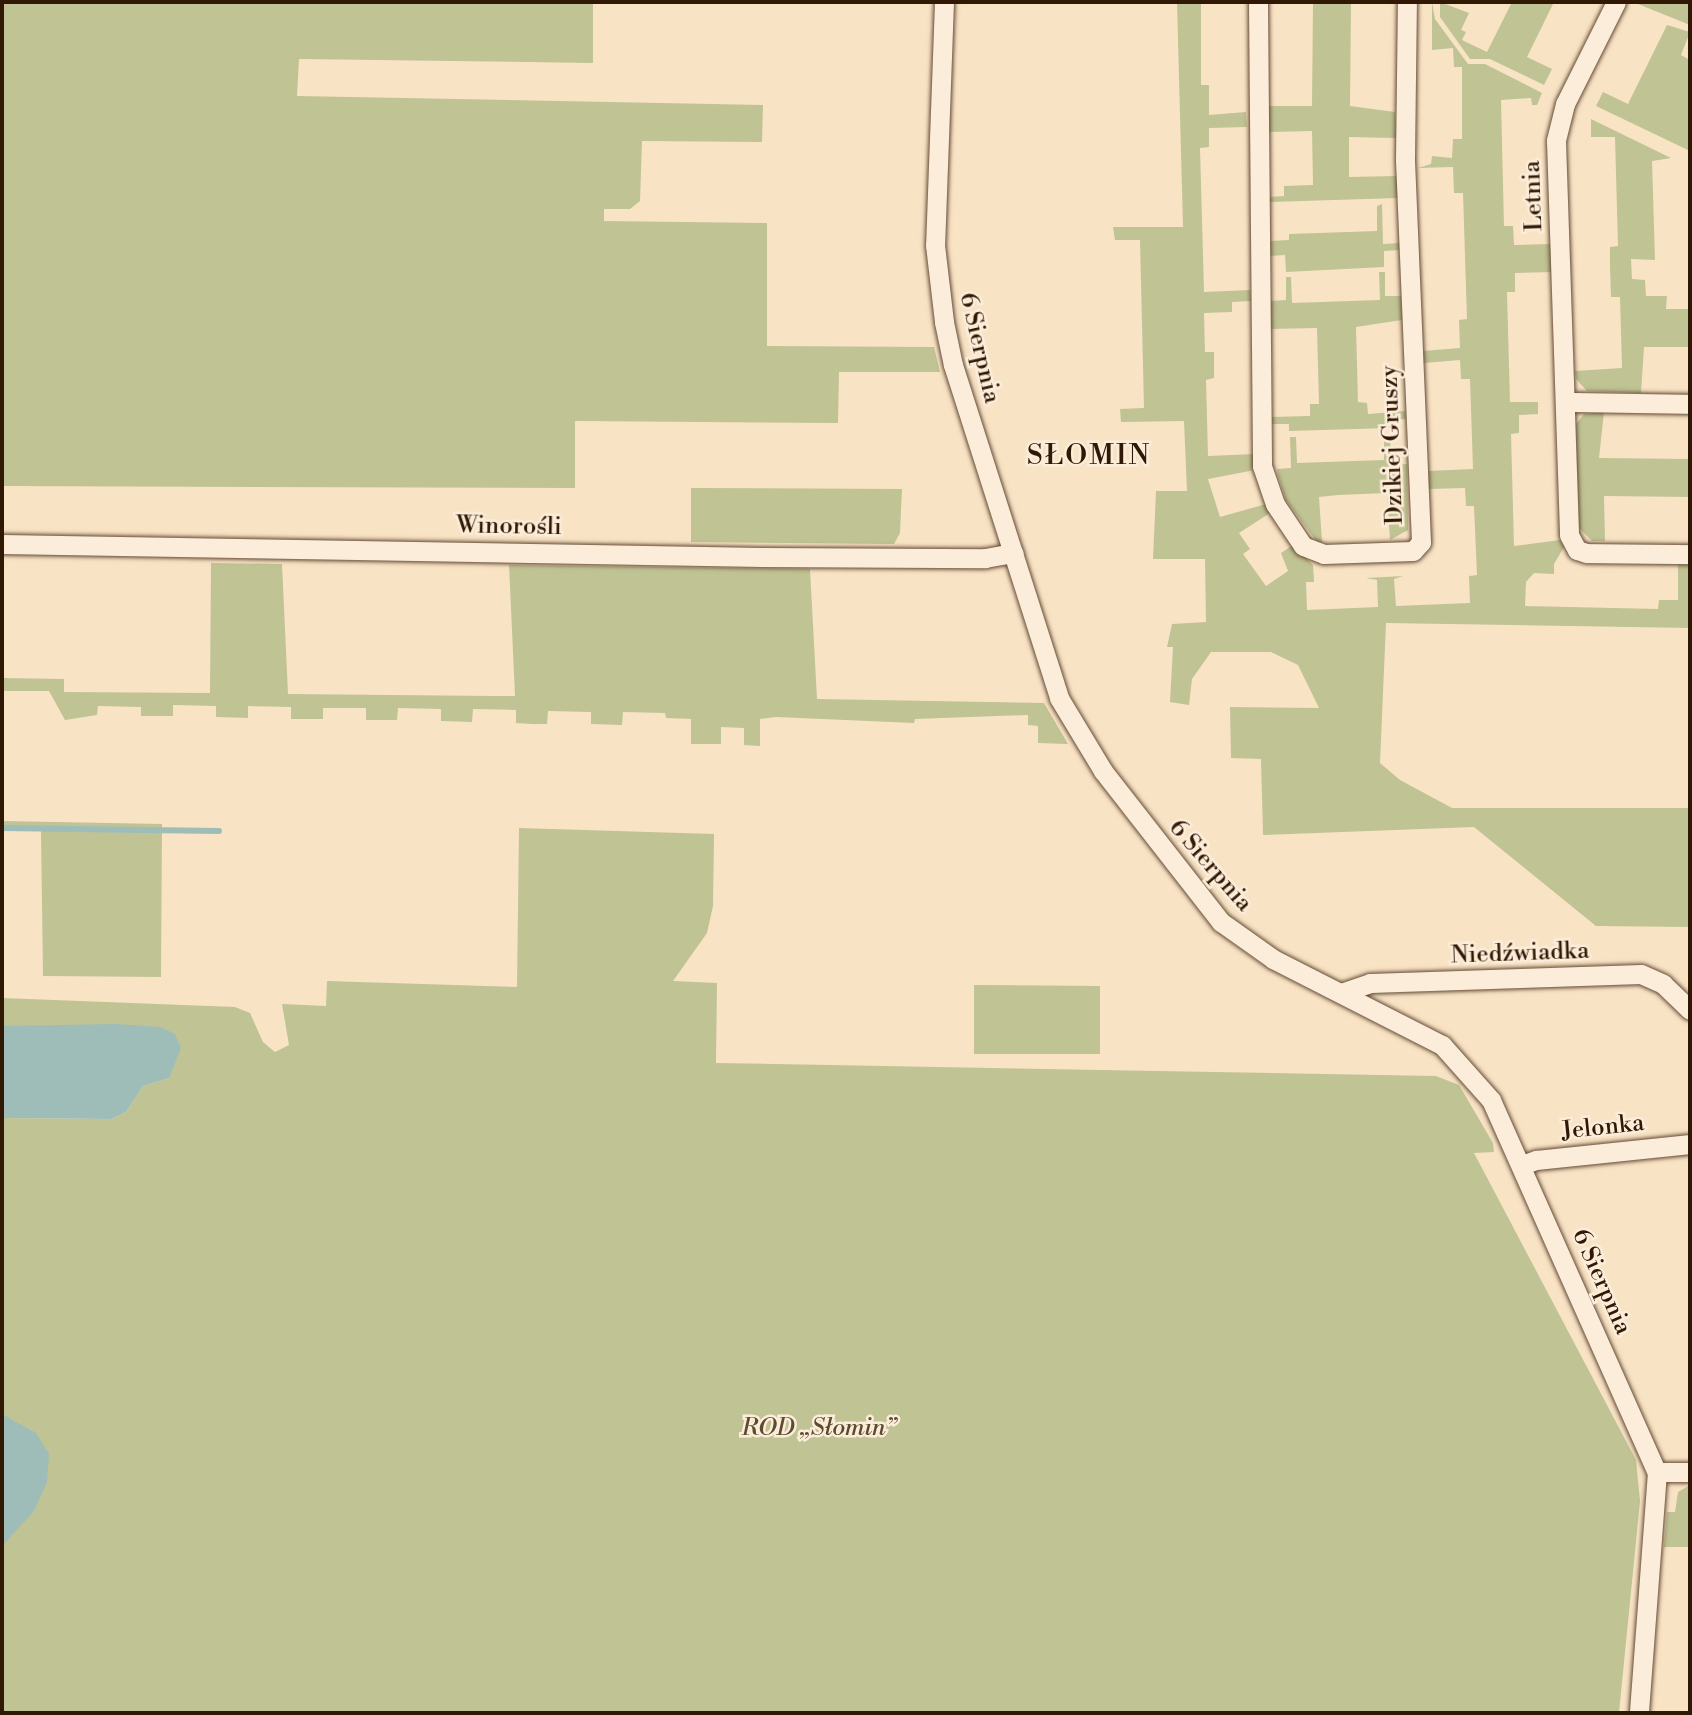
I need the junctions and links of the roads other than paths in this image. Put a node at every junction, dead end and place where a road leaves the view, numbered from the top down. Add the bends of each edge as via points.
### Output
1 (944, 2) edge
2 (1258, 2) edge
3 (1407, 2) edge
4 (1616, 2) edge
5 (1567, 401) junction
6 (1690, 404) edge
7 (2, 544) edge
8 (1014, 553) junction
9 (1690, 554) edge
10 (1340, 993) junction
11 (1690, 1010) edge
12 (1690, 1144) edge
13 (1522, 1165) junction
14 (1657, 1472) junction
15 (1690, 1472) edge
16 (1639, 1713) edge

1 - 8 street, 6 Sierpnia via 935,213 938,280 953,365
2 - 3 street, Dzikiej Gruszy via 1262,466 1275,504 1303,546 1324,554 1413,551 1421,542 1405,159
4 - 5 street, Letnia via 1565,104 1556,142
5 - 6 street
5 - 9 street, Letnia via 1569,535 1577,550
7 - 8 street, Winorośli via 776,557 985,558
8 - 10 street, 6 Sierpnia via 1065,713 1131,809 1221,922 1273,959
10 - 11 street, Niedźwiadka via 1370,983 1640,974 1663,984
10 - 13 street, 6 Sierpnia via 1423,1034 1462,1064 1491,1100
12 - 13 street, Jelonka
13 - 14 street, 6 Sierpnia
14 - 15 street
14 - 16 street, 6 Sierpnia

